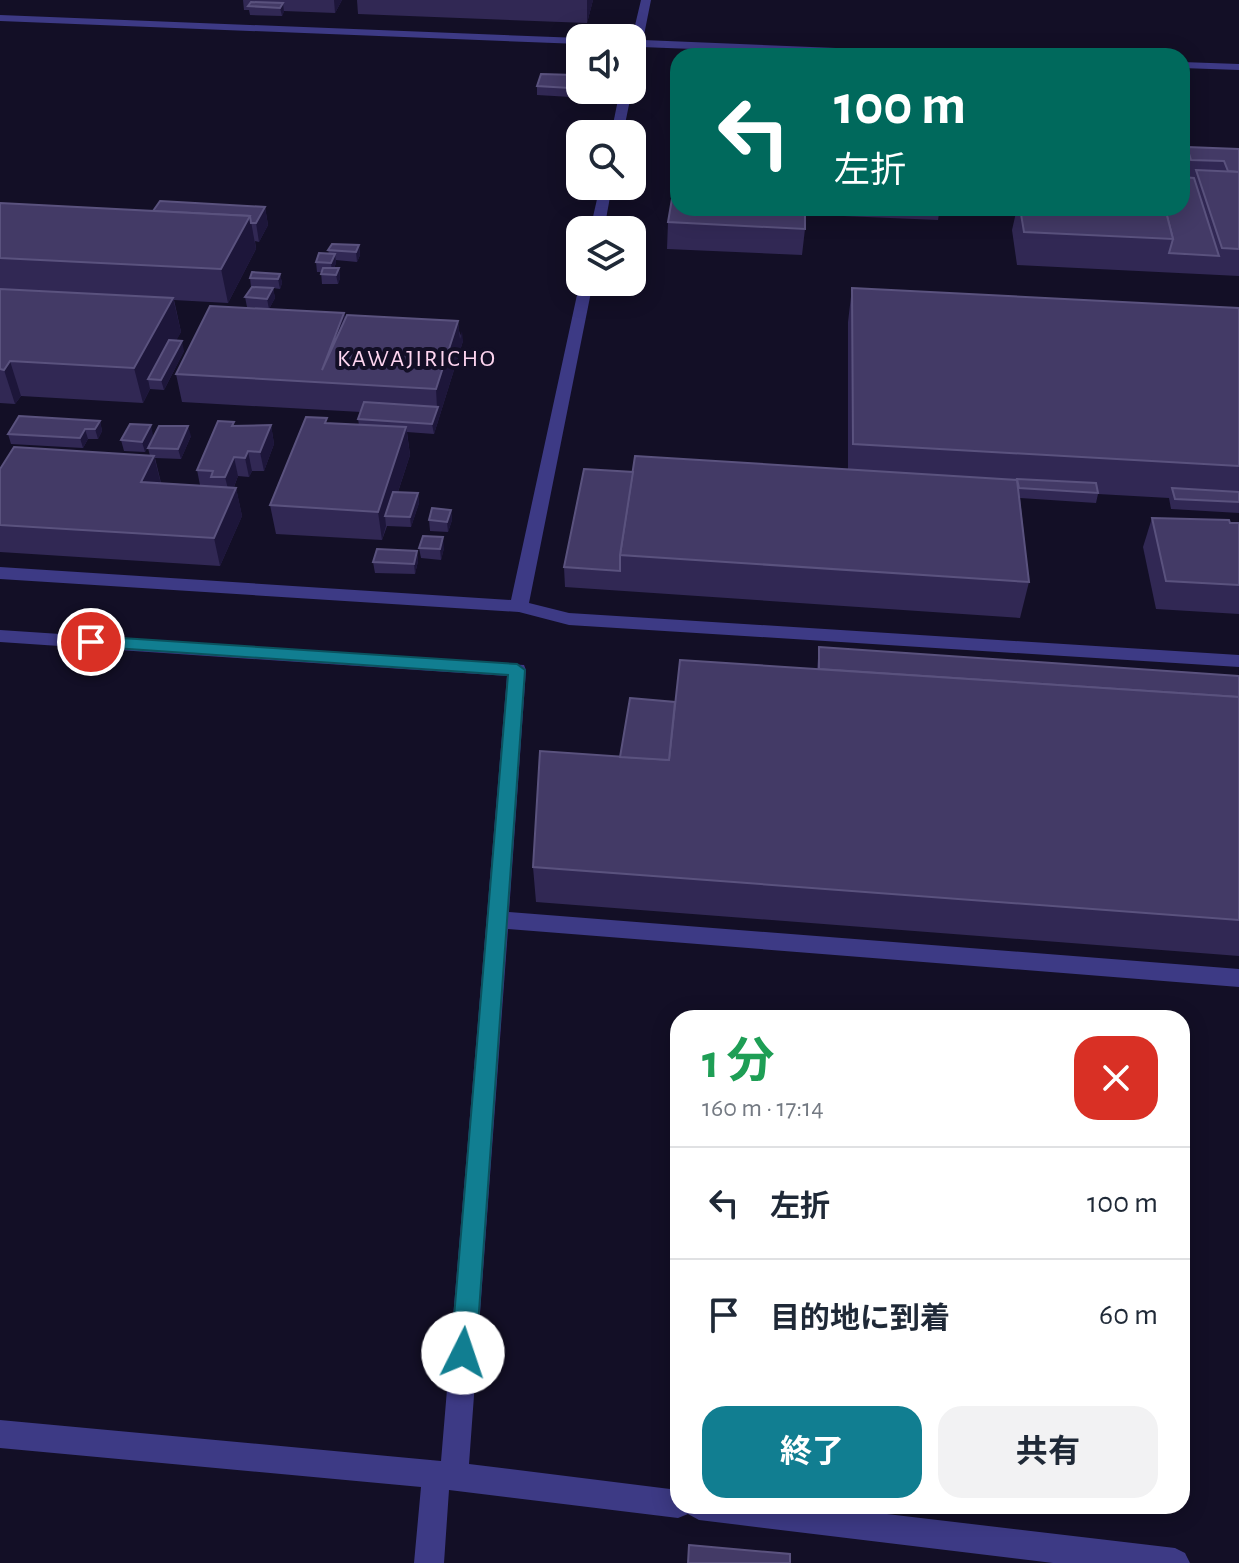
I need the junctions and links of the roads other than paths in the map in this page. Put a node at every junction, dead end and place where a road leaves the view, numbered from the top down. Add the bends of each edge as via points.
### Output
1 (646, 0) edge
2 (0, 18) edge
3 (639, 24) edge
4 (566, 40) edge
5 (646, 43) edge
6 (759, 48) edge
7 (1190, 65) edge
8 (1239, 67) edge
9 (583, 296) edge
10 (0, 573) edge
11 (519, 606) junction
12 (0, 636) edge
13 (1239, 661) edge
14 (497, 920) junction
15 (1239, 978) edge
16 (0, 1434) edge
17 (445, 1476) junction
18 (670, 1503) edge
19 (765, 1514) edge
20 (429, 1563) edge
21 (1172, 1563) edge

1 - 3 street
2 - 4 street
5 - 6 street
7 - 8 street
9 - 11 street
10 - 11 street
11 - 13 street via 569,619
12 - 14 street via 517,670
14 - 15 street
14 - 17 street
16 - 17 street
17 - 18 street
17 - 20 street
19 - 21 street

